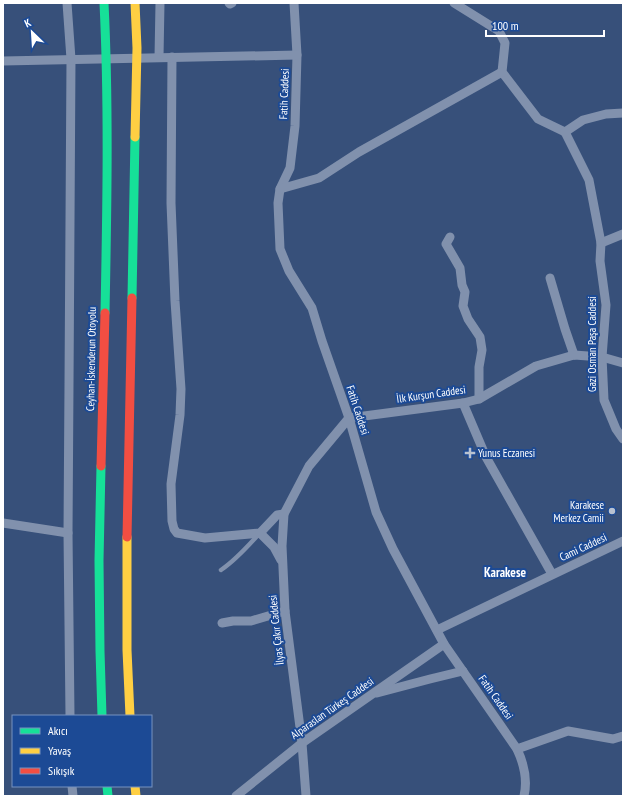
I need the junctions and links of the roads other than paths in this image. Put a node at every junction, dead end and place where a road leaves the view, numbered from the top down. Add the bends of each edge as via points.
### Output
1 (67, 3) edge
2 (104, 3) edge
3 (134, 3) edge
4 (160, 3) edge
5 (294, 3) edge
6 (454, 3) edge
7 (297, 55) junction
8 (159, 57) junction
9 (172, 57) junction
10 (71, 59) junction
11 (3, 61) edge
12 (502, 72) junction
13 (623, 112) edge
14 (565, 132) junction
15 (280, 189) junction
16 (623, 234) edge
17 (450, 238) dead end
18 (602, 243) junction
19 (550, 278) dead end
20 (574, 355) junction
21 (602, 357) junction
22 (623, 363) edge
23 (479, 399) junction
24 (463, 403) junction
25 (349, 418) junction
26 (623, 439) edge
27 (284, 514) junction
28 (3, 523) edge
29 (260, 533) junction
30 (68, 534) junction
31 (623, 541) edge
32 (283, 566) junction
33 (221, 570) dead end
34 (552, 574) junction
35 (285, 611) junction
36 (222, 623) dead end
37 (437, 630) junction
38 (444, 644) junction
39 (463, 671) junction
40 (370, 696) junction
41 (70, 715) edge
42 (102, 715) edge
43 (130, 715) edge
44 (623, 736) edge
45 (302, 743) junction
46 (517, 749) junction
47 (236, 796) edge
48 (306, 796) edge
49 (524, 796) edge

1 - 10 street
2 - 42 highway, Ceyhan-İskenderun Otoyolu via 107,202 99,561
3 - 43 highway via 137,48 127,561
4 - 8 street
5 - 7 street, Fatih Caddesi
6 - 12 street via 499,31 505,43
7 - 9 street
7 - 15 street, Fatih Caddesi via 295,126 290,168
8 - 9 street
8 - 10 street
9 - 29 street via 171,203 181,389 171,484 172,521 177,533 204,538
10 - 11 street
10 - 30 street
12 - 14 street via 538,119
12 - 15 street via 319,178
13 - 14 street via 583,120
14 - 18 street, Gazi Osman Paşa Caddesi via 589,180
15 - 25 street, Fatih Caddesi via 280,249 289,271 312,308
16 - 18 street
17 - 23 street via 446,244 460,268 465,292 463,306 480,337 482,350
18 - 21 street, Gazi Osman Paşa Caddesi via 600,261 606,305
19 - 20 street
20 - 21 street, İlk Kurşun Caddesi
20 - 23 street, İlk Kurşun Caddesi via 536,366
21 - 22 street, İlk Kurşun Caddesi
21 - 26 street, Gazi Osman Paşa Caddesi via 604,400
23 - 24 street, İlk Kurşun Caddesi
24 - 25 street, İlk Kurşun Caddesi
24 - 34 street via 486,457
25 - 27 street via 309,466
25 - 37 street, Fatih Caddesi via 376,512
27 - 29 street via 277,515
27 - 32 street, İlyas Çakır Caddesi
28 - 30 street
29 - 32 street via 274,547
29 - 33 lane via 242,553
30 - 41 street
31 - 34 street, Cami Caddesi
32 - 35 street, İlyas Çakır Caddesi
34 - 37 street, Cami Caddesi
35 - 36 street via 251,621
35 - 45 street, İlyas Çakır Caddesi
37 - 38 street, Fatih Caddesi
38 - 39 street, Fatih Caddesi
38 - 40 street, Alparaslan Türkeş Caddesi
39 - 40 street
39 - 46 street, Fatih Caddesi
40 - 45 street, Alparaslan Türkeş Caddesi
44 - 46 street via 613,739 568,731
45 - 47 street, Alparaslan Türkeş Caddesi
45 - 48 street, İlyas Çakır Caddesi
46 - 49 street, Fatih Caddesi via 526,776

